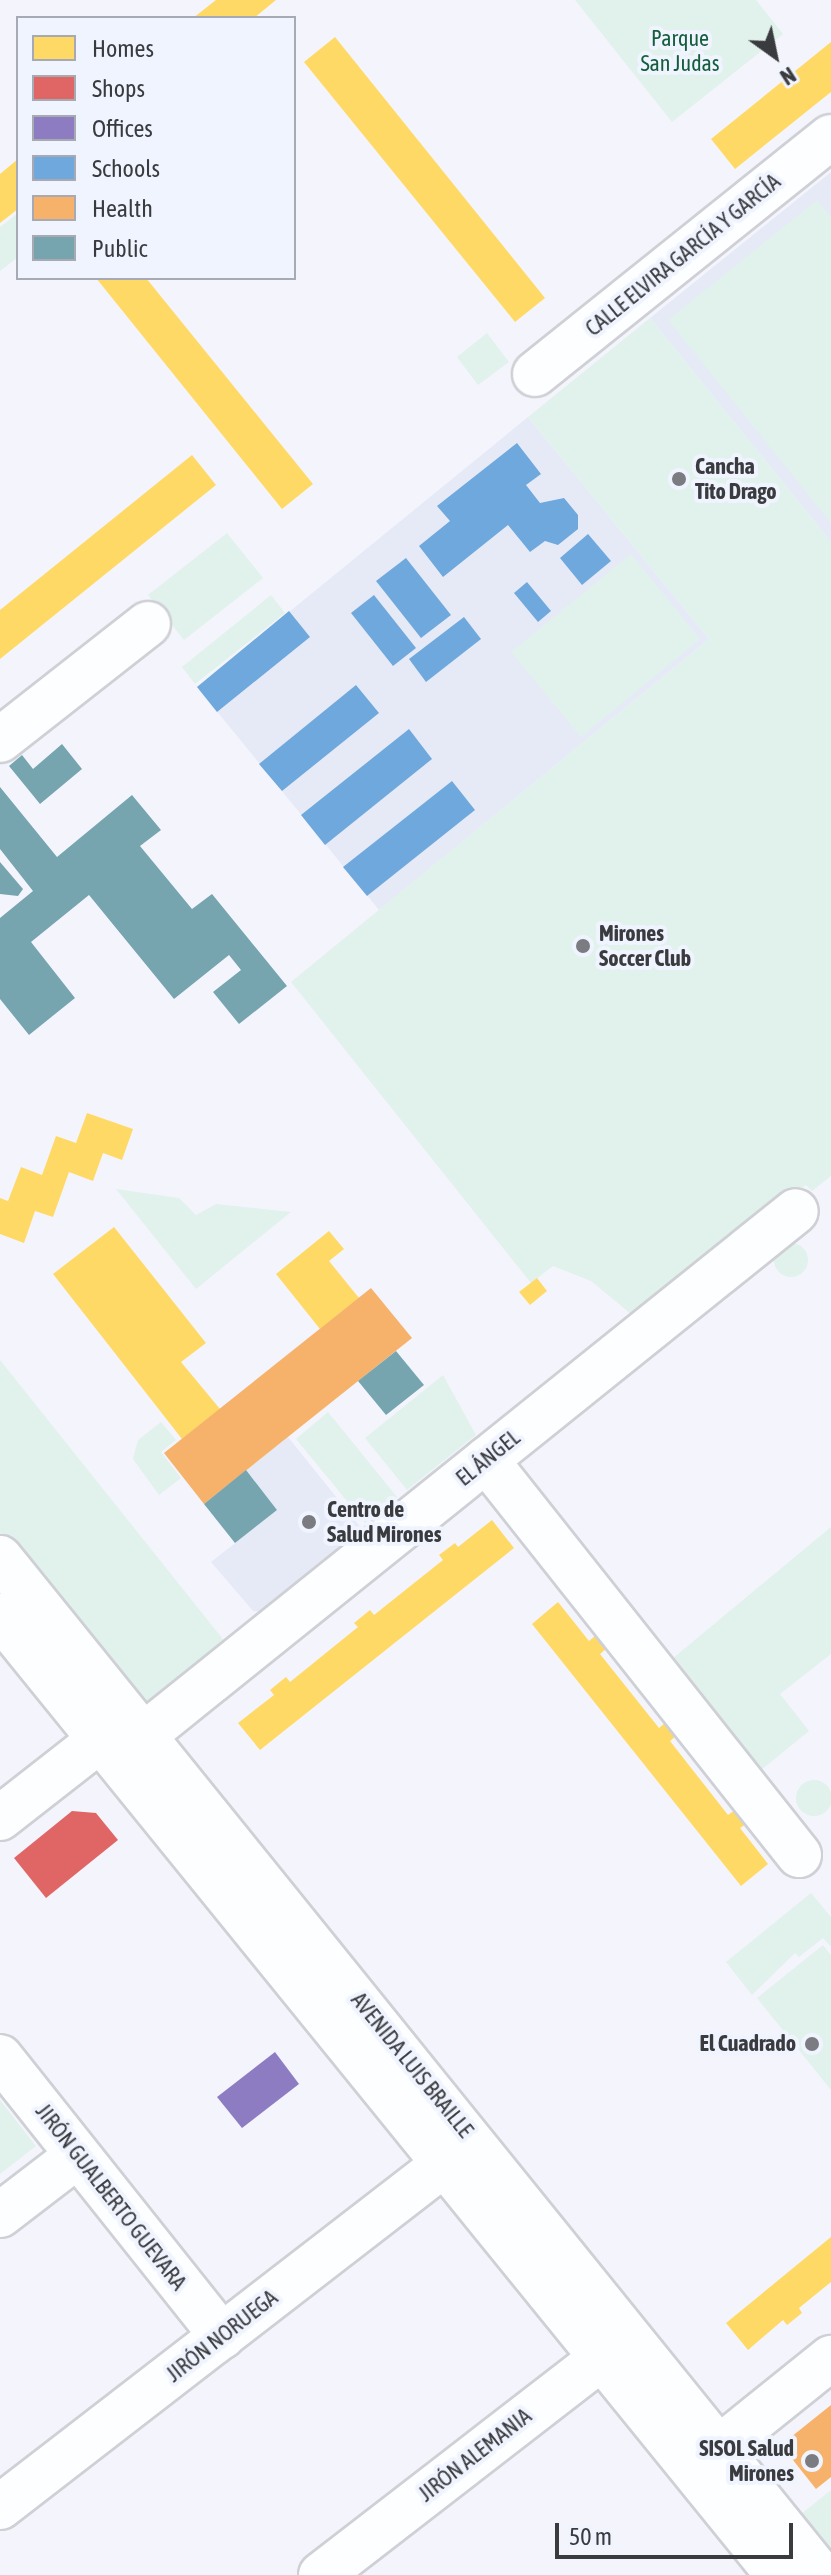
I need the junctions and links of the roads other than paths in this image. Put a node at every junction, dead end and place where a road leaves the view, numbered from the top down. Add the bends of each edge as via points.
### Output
1 (831, 137) edge
2 (535, 374) dead end
3 (148, 624) dead end
4 (0, 740) edge
5 (796, 1211) dead end
6 (486, 1460) junction
7 (0, 1558) edge
8 (0, 1616) edge
9 (122, 1737) junction
10 (0, 1818) edge
11 (799, 1855) dead end
12 (0, 2057) edge
13 (77, 2156) junction
14 (443, 2165) junction
15 (0, 2215) edge
16 (222, 2336) junction
17 (616, 2347) junction
18 (831, 2358) edge
19 (719, 2448) junction
20 (0, 2507) edge
21 (321, 2575) edge
22 (778, 2575) edge
23 (821, 2575) edge

1 - 2 street, CALLE ELVIRA GARCÍA Y GARCÍA
3 - 4 street
5 - 6 street, EL ÁNGEL
6 - 9 street, EL ÁNGEL
6 - 11 street
7 - 9 street, AVENIDA LUIS BRAILLE
8 - 9 street, AVENIDA LUIS BRAILLE
9 - 10 street, EL ÁNGEL
9 - 14 street, AVENIDA LUIS BRAILLE
9 - 17 street, AVENIDA LUIS BRAILLE
12 - 13 street, JIRÓN GUALBERTO GUEVARA
13 - 15 street
13 - 16 street, JIRÓN GUALBERTO GUEVARA
14 - 16 street, JIRÓN NORUEGA
14 - 17 street, AVENIDA LUIS BRAILLE
16 - 20 street, JIRÓN NORUEGA
17 - 19 street, AVENIDA LUIS BRAILLE
17 - 21 street, JIRÓN ALEMANIA
17 - 22 street, AVENIDA LUIS BRAILLE
18 - 19 street
19 - 23 street, AVENIDA LUIS BRAILLE

